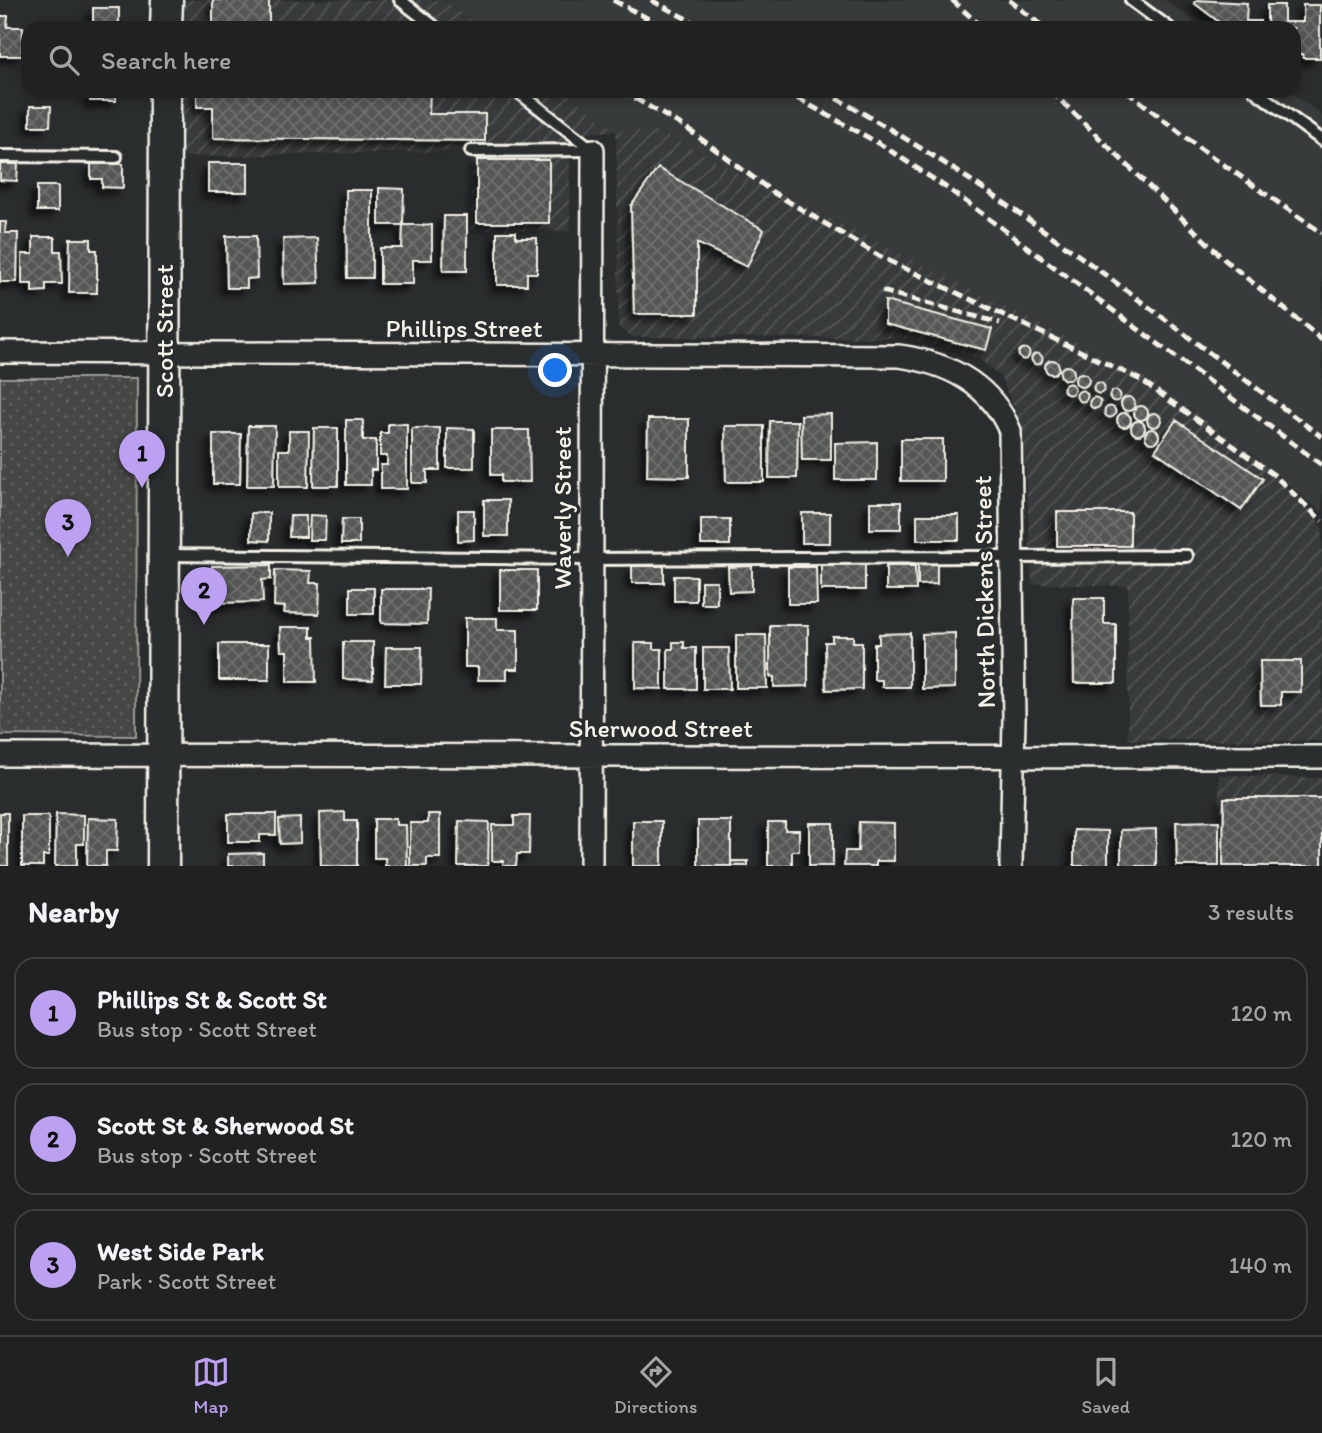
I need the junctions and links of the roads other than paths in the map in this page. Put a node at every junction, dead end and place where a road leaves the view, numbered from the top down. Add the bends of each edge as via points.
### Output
1 (167, 0) edge
2 (400, 0) edge
3 (1131, 0) edge
4 (166, 21) edge
5 (427, 21) edge
6 (1160, 21) edge
7 (165, 98) edge
8 (526, 98) edge
9 (1265, 98) edge
10 (1322, 140) edge
11 (593, 150) junction
12 (471, 152) dead end
13 (0, 156) edge
14 (116, 157) dead end
15 (0, 352) edge
16 (164, 354) junction
17 (591, 356) junction
18 (927, 360) joint
19 (163, 555) junction
20 (1187, 556) dead end
21 (590, 559) junction
22 (1013, 559) junction
23 (0, 755) edge
24 (162, 755) junction
25 (589, 756) junction
26 (1014, 757) junction
27 (1322, 757) edge
28 (163, 866) edge
29 (591, 866) edge
30 (1010, 866) edge

1 - 4 street
2 - 5 lane
3 - 6 lane
7 - 16 street, Scott Street
8 - 11 lane
9 - 10 lane
11 - 12 lane
11 - 17 street, Waverly Street
13 - 14 lane
15 - 16 street, Phillips Street
16 - 17 street, Phillips Street
16 - 19 street, Scott Street
17 - 18 street, Phillips Street via 899,356
17 - 21 street, Waverly Street
18 - 22 street, North Dickens Street via 975,382 1002,412 1010,431
19 - 21 lane
19 - 24 street, Scott Street
20 - 22 lane
21 - 22 lane
21 - 25 street, Waverly Street
22 - 26 street, North Dickens Street
23 - 24 street, Sherwood Street
24 - 25 street, Sherwood Street
24 - 28 street, Scott Street
25 - 26 street, Sherwood Street
25 - 29 street, Waverly Street
26 - 27 street, Sherwood Street
26 - 30 street, North Dickens Street

